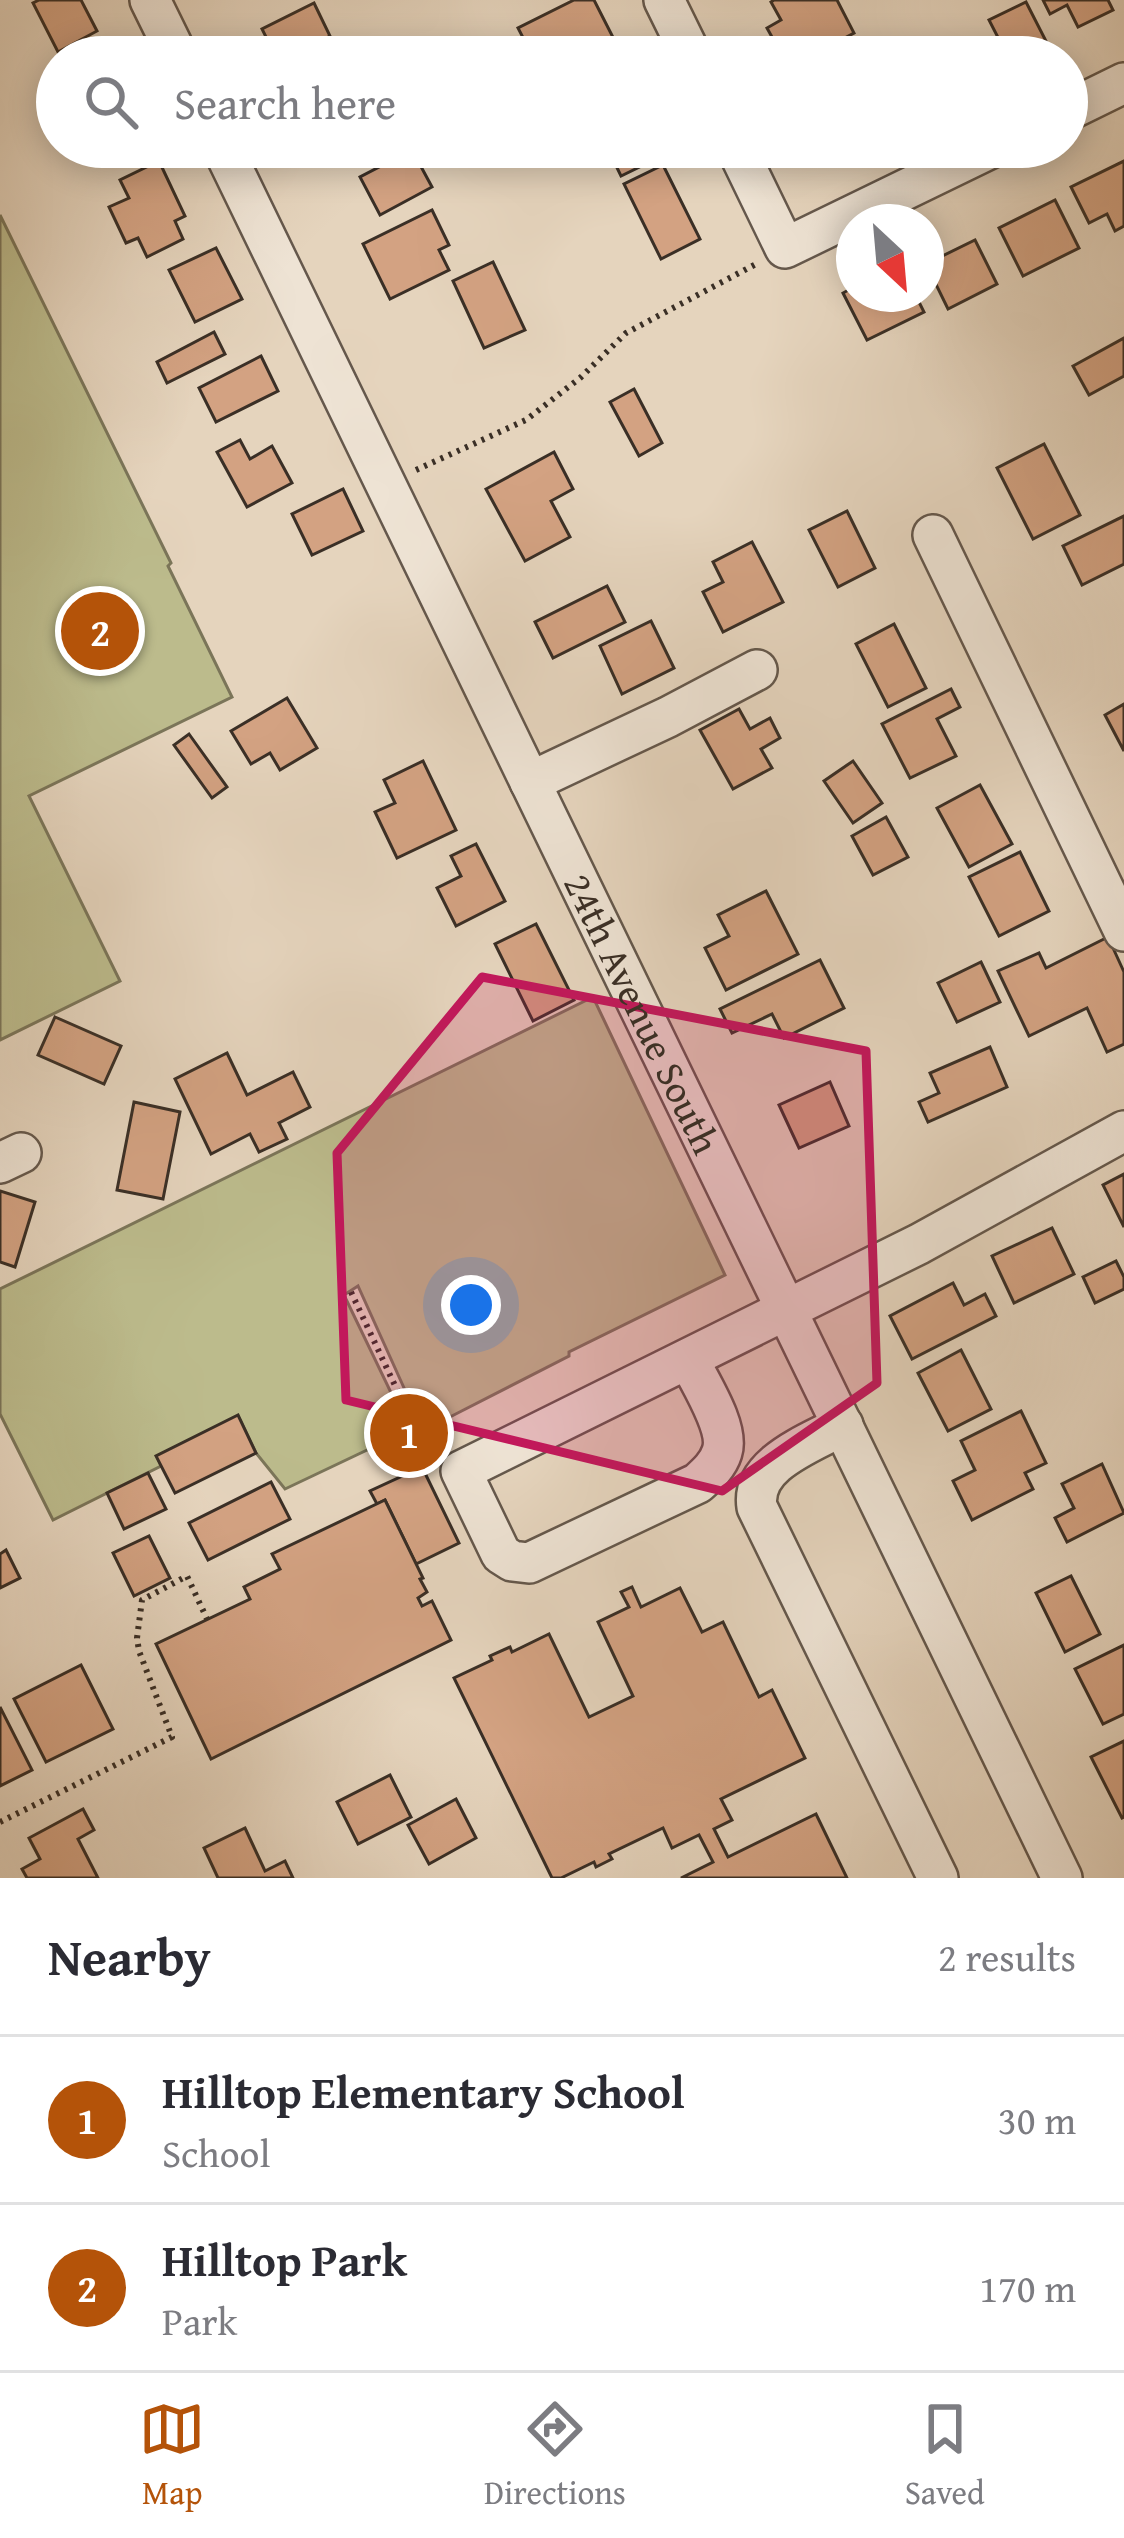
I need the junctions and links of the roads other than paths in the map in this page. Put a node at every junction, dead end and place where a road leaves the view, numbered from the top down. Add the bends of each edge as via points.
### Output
1 (150, 0) edge
2 (664, 0) edge
3 (168, 36) edge
4 (682, 36) edge
5 (1124, 83) edge
6 (1088, 101) edge
7 (232, 168) edge
8 (746, 168) edge
9 (950, 168) edge
10 (934, 535) dead end
11 (757, 670) dead end
12 (530, 782) junction
13 (1124, 931) edge
14 (1124, 1131) edge
15 (787, 1309) junction
16 (689, 1360) junction
17 (843, 1425) junction
18 (938, 1878) edge
19 (1062, 1878) edge

1 - 3 street
2 - 4 street
5 - 6 street
7 - 12 street, 24th Avenue South
8 - 9 street via 785,248
10 - 13 street
11 - 12 street
12 - 15 street, 24th Avenue South
14 - 15 street
15 - 16 street
15 - 17 street, 24th Avenue South
16 - 16 street via 461,1471 501,1554 530,1563 698,1483 715,1466 724,1432
17 - 18 street via 780,1460 755,1495
17 - 19 street, 24th Avenue South

